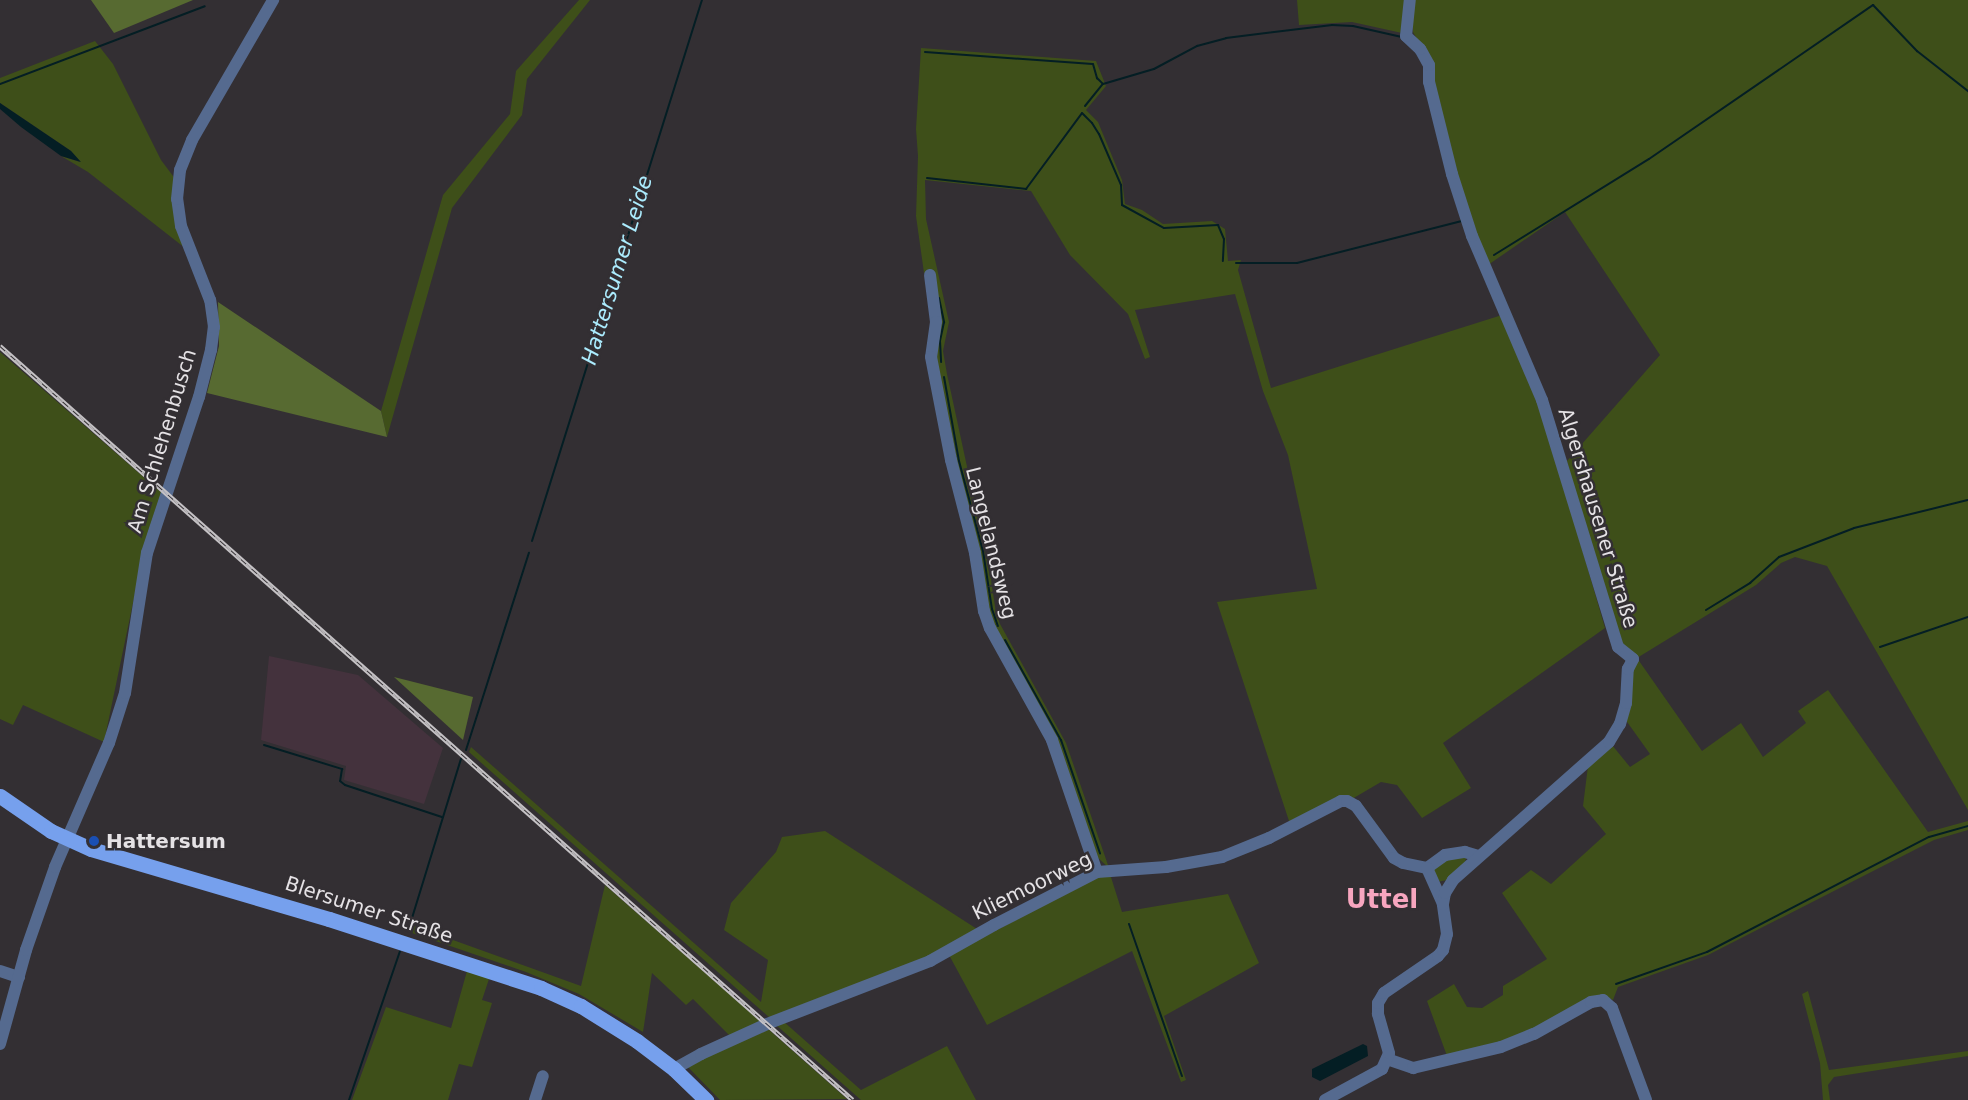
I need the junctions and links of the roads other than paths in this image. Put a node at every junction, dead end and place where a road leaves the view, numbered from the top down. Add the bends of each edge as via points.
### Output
1 (273, 0) edge
2 (1410, 0) edge
3 (930, 275) dead end
4 (0, 796) edge
5 (67, 838) junction
6 (1478, 856) junction
7 (1427, 868) junction
8 (1097, 872) junction
9 (1443, 904) junction
10 (0, 970) edge
11 (19, 977) junction
12 (0, 1044) edge
13 (1388, 1059) junction
14 (674, 1070) junction
15 (543, 1076) dead end
16 (535, 1100) edge
17 (706, 1100) edge
18 (1325, 1100) edge
19 (1646, 1100) edge

1 - 5 street, Am Schlehenbusch via 192,140 180,170 177,199 181,226 210,300 212,350 147,553 125,693 109,743
2 - 6 street, Algershausener Straße via 1406,36 1429,65 1429,82 1472,236 1542,400 1618,647 1633,659 1620,724 1609,742
3 - 8 street, Langelandsweg via 936,322 931,357 951,460 975,553 984,611 1052,740
4 - 5 main road, Blersumer Straße
5 - 11 street, Am Schlehenbusch
5 - 14 main road, Blersumer Straße via 106,854 278,903 526,982 607,1022
6 - 7 street via 1465,852 1445,855
6 - 9 street, Algershausener Straße via 1453,880
7 - 8 street, Kliemoorweg via 1394,858 1356,806 1347,801 1222,857 1166,867
7 - 9 street
8 - 14 street, Kliemoorweg via 930,961 767,1024
9 - 13 street via 1447,934 1443,950 1384,993 1378,1003
10 - 11 street
11 - 12 street, Am Schlehenbusch
13 - 18 street via 1377,1073
13 - 19 street via 1413,1068 1501,1047 1534,1034 1591,1002 1603,1000 1612,1008
14 - 17 main road, Blersumer Straße
15 - 16 street

